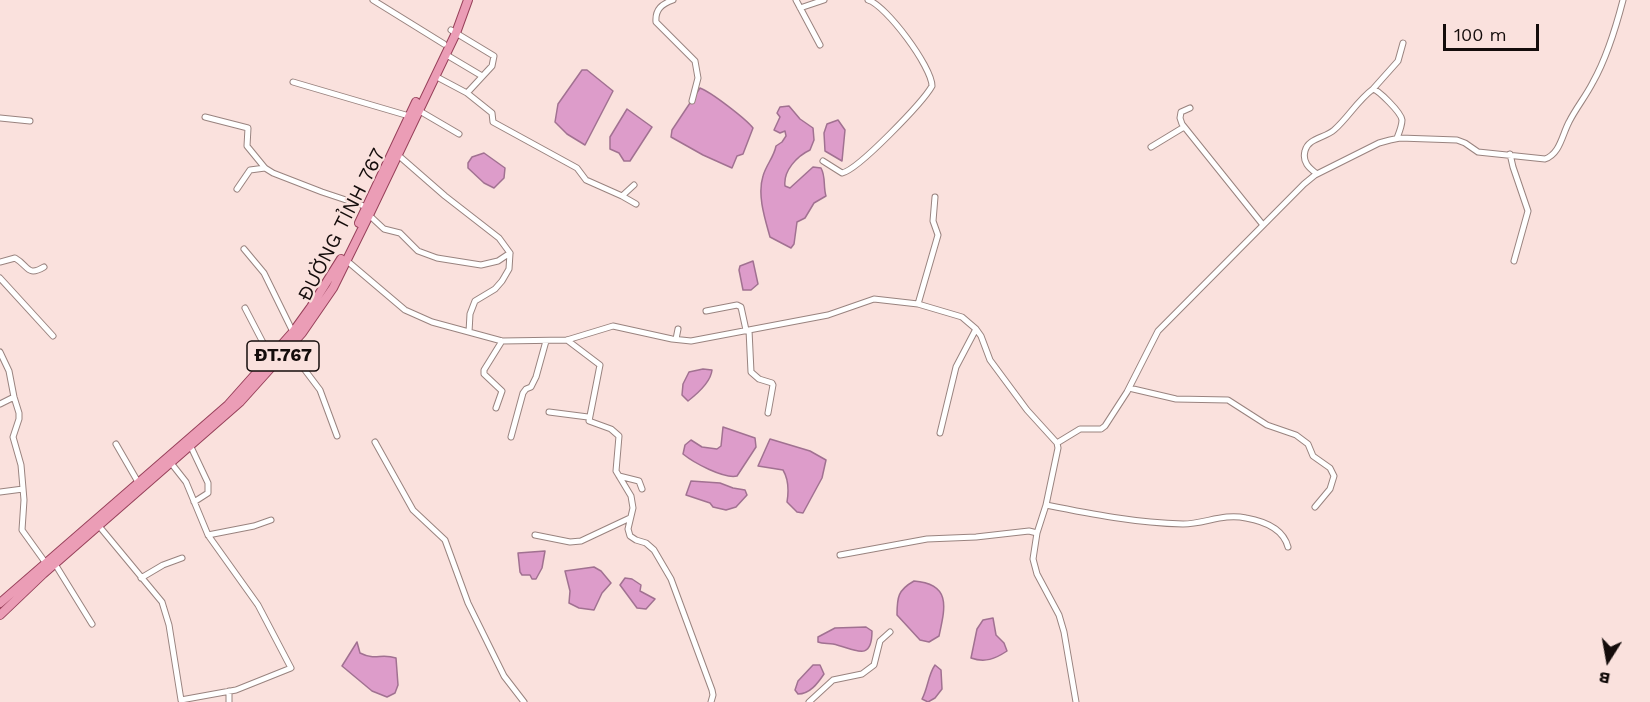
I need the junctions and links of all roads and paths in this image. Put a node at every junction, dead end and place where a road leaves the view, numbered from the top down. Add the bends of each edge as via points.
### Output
1 (373, 0) edge
2 (468, 0) edge
3 (673, 0) edge
4 (796, 0) edge
5 (825, 0) edge
6 (868, 0) edge
7 (1623, 0) edge
8 (800, 8) junction
9 (453, 31) junction
10 (1403, 43) dead end
11 (820, 45) dead end
12 (444, 49) junction
13 (435, 76) junction
14 (483, 76) junction
15 (294, 82) dead end
16 (1372, 89) junction
17 (467, 93) junction
18 (692, 101) dead end
19 (1190, 108) dead end
20 (418, 110) junction
21 (409, 116) junction
22 (205, 117) dead end
23 (0, 118) edge
24 (30, 122) dead end
25 (1184, 127) junction
26 (459, 134) dead end
27 (1396, 138) junction
28 (1151, 147) dead end
29 (1510, 154) junction
30 (398, 155) junction
31 (823, 161) dead end
32 (265, 168) junction
33 (1317, 174) junction
34 (634, 185) dead end
35 (237, 189) dead end
36 (622, 196) junction
37 (935, 197) dead end
38 (636, 204) dead end
39 (368, 211) junction
40 (1263, 225) junction
41 (244, 249) dead end
42 (510, 253) junction
43 (344, 259) junction
44 (1514, 261) dead end
45 (0, 262) edge
46 (44, 267) dead end
47 (0, 278) edge
48 (918, 304) junction
49 (245, 308) dead end
50 (706, 311) dead end
51 (678, 329) dead end
52 (976, 329) junction
53 (747, 330) junction
54 (293, 332) junction
55 (469, 332) junction
56 (53, 336) dead end
57 (676, 339) junction
58 (567, 340) junction
59 (502, 341) junction
60 (546, 341) junction
61 (289, 349) junction
62 (0, 352) edge
63 (271, 358) junction
64 (1129, 388) junction
65 (14, 398) junction
66 (0, 404) edge
67 (496, 408) dead end
68 (549, 412) dead end
69 (768, 413) dead end
70 (588, 417) junction
71 (940, 432) dead end
72 (337, 436) dead end
73 (511, 437) dead end
74 (375, 442) dead end
75 (1057, 443) junction
76 (116, 444) dead end
77 (191, 447) junction
78 (171, 463) junction
79 (619, 476) junction
80 (138, 482) junction
81 (23, 489) junction
82 (642, 489) dead end
83 (0, 492) edge
84 (194, 502) junction
85 (1046, 505) junction
86 (1315, 507) dead end
87 (630, 519) junction
88 (271, 520) dead end
89 (99, 526) junction
90 (1037, 533) junction
91 (208, 535) junction
92 (535, 535) dead end
93 (1288, 548) dead end
94 (840, 555) dead end
95 (182, 558) dead end
96 (45, 562) junction
97 (55, 564) junction
98 (35, 577) junction
99 (141, 578) junction
100 (0, 603) edge
101 (0, 615) edge
102 (92, 624) dead end
103 (890, 632) dead end
104 (229, 691) junction
105 (181, 701) edge
106 (230, 702) edge
107 (524, 702) edge
108 (711, 702) edge
109 (809, 702) edge
110 (1076, 702) edge

1 - 12 street
2 - 9 main road, ĐƯỜNG TỈNH 767 / ĐT.767
3 - 18 street via 658,9 656,22 695,61 698,78
4 - 8 street
5 - 8 street
6 - 31 street via 886,13 925,64 932,86 849,171 842,173
7 - 29 street via 1609,47 1556,152 1545,159
8 - 11 street
9 - 12 main road, ĐƯỜNG TỈNH 767 / ĐT.767
9 - 14 street via 494,56 492,66
10 - 16 street via 1398,61
12 - 13 main road, ĐƯỜNG TỈNH 767 / ĐT.767
12 - 14 street
12 - 21 main road, ĐƯỜNG TỈNH 767 / ĐT.767
13 - 17 street
13 - 20 main road, ĐƯỜNG TỈNH 767 / ĐT.767
14 - 17 street
15 - 21 street
16 - 27 street via 1401,116
16 - 33 street via 1333,131 1307,146 1305,162
17 - 36 street via 492,112 493,122 577,168 586,180
19 - 25 street via 1181,114
20 - 26 street
20 - 30 main road, ĐƯỜNG TỈNH 767 / ĐT.767
21 - 39 main road, ĐƯỜNG TỈNH 767 / ĐT.767
22 - 32 street via 248,128 247,146
23 - 24 street
25 - 28 street
25 - 40 street
27 - 29 street via 1457,140 1478,152
27 - 33 street
29 - 44 street via 1528,211
30 - 39 main road, ĐƯỜNG TỈNH 767 / ĐT.767
30 - 42 street via 500,238
32 - 35 street via 250,170
32 - 39 street
33 - 40 street
34 - 36 street
36 - 38 street
37 - 48 street via 933,221 938,235
39 - 42 street via 384,229 400,233 418,251 436,258 481,265
39 - 43 main road, ĐƯỜNG TỈNH 767 / ĐT.767
40 - 64 street via 1158,331
41 - 54 street via 264,273
42 - 55 street via 509,268 502,281 475,301
43 - 54 main road, ĐƯỜNG TỈNH 767 / ĐT.767
43 - 55 street via 405,310
43 - 61 main road, ĐƯỜNG TỈNH 767 / ĐT.767 via 333,288
45 - 46 street via 15,258 31,272
47 - 56 street
48 - 52 street via 962,317
48 - 53 street via 874,299 828,315
49 - 63 street
50 - 53 street via 737,305
51 - 57 street
52 - 71 street via 957,367
52 - 75 street via 990,360
53 - 57 street via 704,339
53 - 69 street via 751,372 773,385
54 - 63 main road, ĐƯỜNG TỈNH 767 / ĐT.767
55 - 59 street
57 - 58 street via 613,326
58 - 60 street
58 - 70 street via 600,365
59 - 60 street
59 - 67 street via 484,370 502,391
60 - 73 street via 536,377 523,393
61 - 72 street via 320,390
61 - 77 main road, ĐƯỜNG TỈNH 767 / ĐT.767
62 - 65 street via 9,371
63 - 80 main road, ĐƯỜNG TỈNH 767 / ĐT.767 via 228,405
64 - 75 street via 1101,429 1080,429
64 - 86 street via 1176,399 1228,400 1267,424 1296,435 1334,476 1330,489
65 - 66 street
65 - 81 street via 19,419 13,437
68 - 70 street
70 - 79 street via 592,423 619,436
74 - 107 street via 413,510 445,540 468,603 504,676
75 - 85 street
76 - 80 street
77 - 78 main road, ĐƯỜNG TỈNH 767 / ĐT.767
77 - 84 street via 209,488 204,497
78 - 84 street via 186,482
78 - 89 main road, ĐƯỜNG TỈNH 767 / ĐT.767
79 - 82 street via 639,481
79 - 87 street via 632,496
80 - 96 main road, ĐƯỜNG TỈNH 767 / ĐT.767
81 - 83 street
81 - 96 street via 22,530
84 - 91 street
85 - 90 street
85 - 93 street via 1153,523 1200,523 1238,516 1276,529
87 - 92 street via 581,541
87 - 108 street via 630,536 654,550 675,589 712,690
88 - 91 street
89 - 97 main road, ĐƯỜNG TỈNH 767 / ĐT.767
89 - 99 street
90 - 94 street via 927,539
90 - 110 street via 1034,566 1059,615
91 - 104 street via 258,605 291,666 290,670
95 - 99 street
96 - 98 main road, ĐƯỜNG TỈNH 767 / ĐT.767
97 - 98 main road, ĐƯỜNG TỈNH 767 / ĐT.767
97 - 102 street
98 - 100 main road, ĐƯỜNG TỈNH 767 / ĐT.767
98 - 101 main road, ĐƯỜNG TỈNH 767 / ĐT.767
99 - 105 street via 166,612
103 - 109 street via 880,641 874,665 857,676 833,680
104 - 105 street
104 - 106 street

